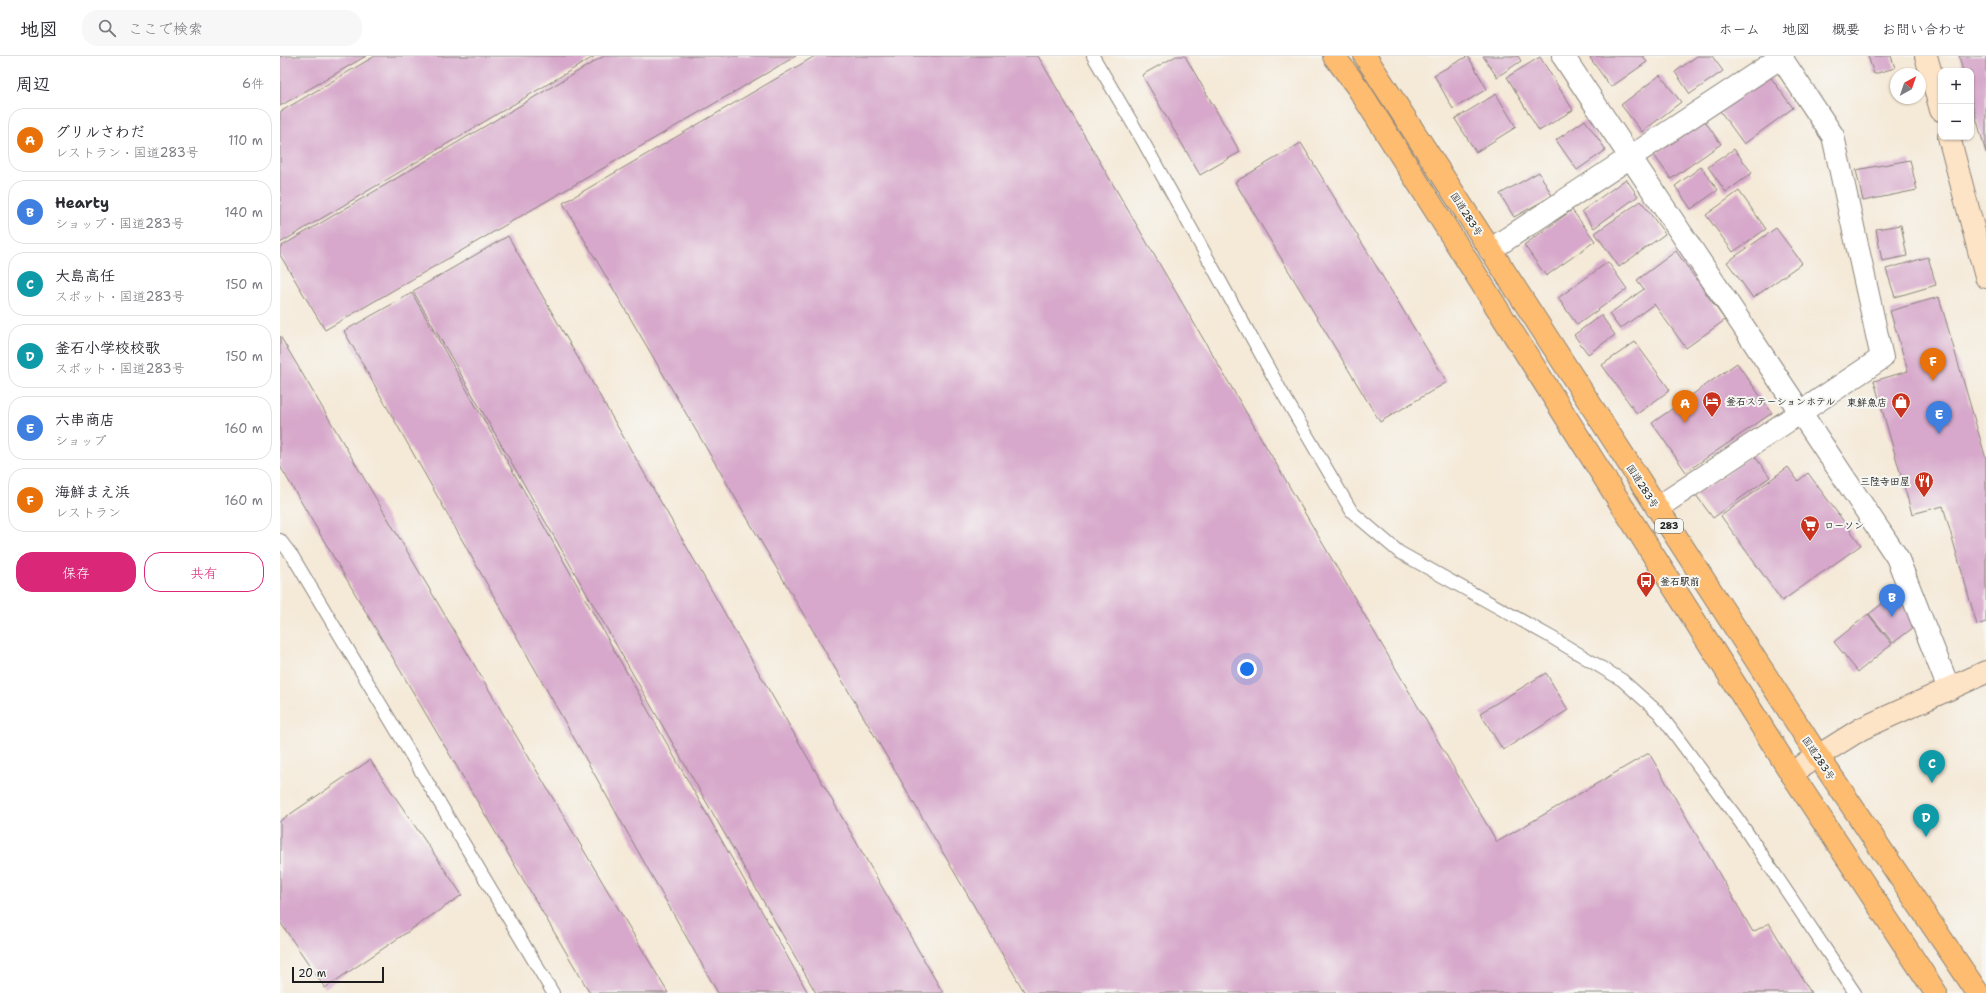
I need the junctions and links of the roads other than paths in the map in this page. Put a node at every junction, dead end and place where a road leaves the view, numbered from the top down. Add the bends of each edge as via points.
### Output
1 (1093, 56) edge
2 (1334, 56) edge
3 (1365, 56) edge
4 (1563, 56) edge
5 (1781, 56) edge
6 (1926, 56) edge
7 (1939, 104) edge
8 (1950, 140) edge
9 (1630, 157) junction
10 (1490, 250) junction
11 (1986, 277) edge
12 (1801, 413) junction
13 (1657, 508) junction
14 (280, 540) edge
15 (1986, 672) edge
16 (1949, 689) junction
17 (1818, 756) junction
18 (1791, 773) junction
19 (553, 993) edge
20 (1855, 993) edge
21 (1936, 993) edge
22 (1978, 993) edge

1 - 20 lane via 1352,512 1399,552 1622,680 1659,713 1740,822
2 - 18 highway, 283 via 1358,88
3 - 10 highway, 国道283号 / 283
4 - 9 street
5 - 9 street
5 - 12 street via 1833,136 1882,358
6 - 7 street
8 - 11 street
9 - 10 street
9 - 12 street
10 - 13 highway, 国道283号 / 283
12 - 13 street
12 - 16 street via 1897,557
13 - 17 highway, 国道283号 / 283
14 - 19 lane via 293,557
15 - 16 street
16 - 17 street via 1861,729
17 - 18 street
17 - 22 highway, 国道283号 / 283
18 - 21 highway, 283

